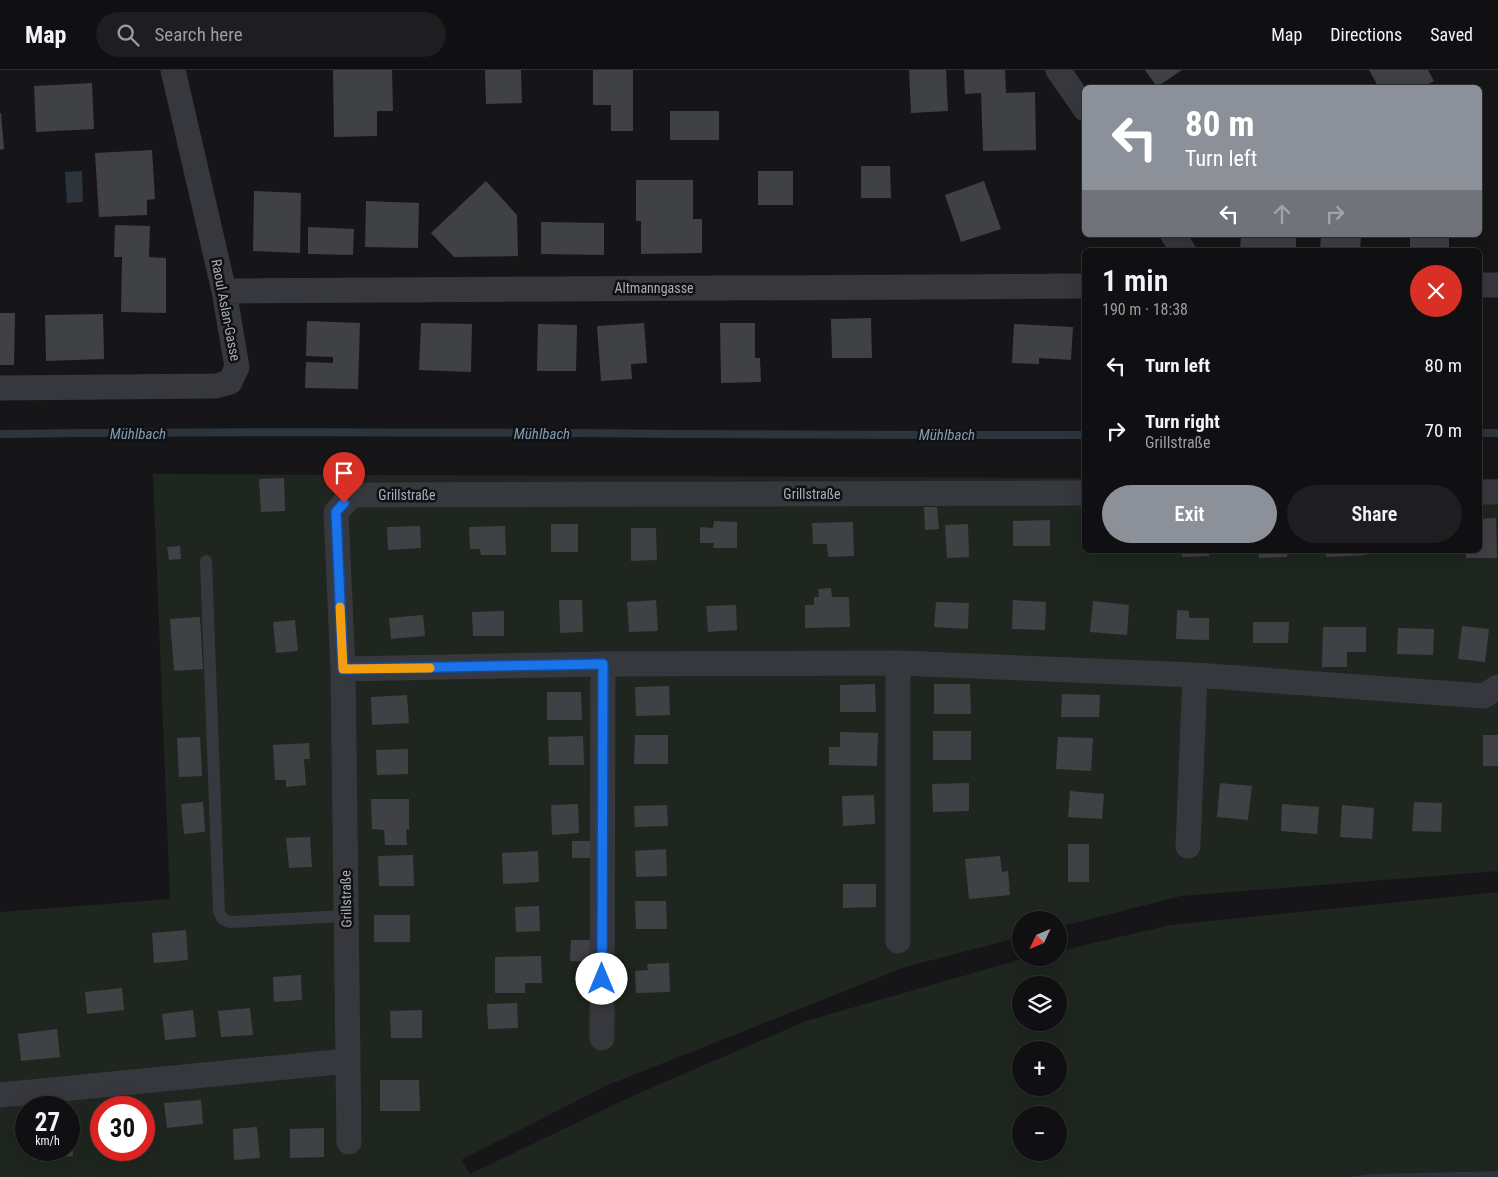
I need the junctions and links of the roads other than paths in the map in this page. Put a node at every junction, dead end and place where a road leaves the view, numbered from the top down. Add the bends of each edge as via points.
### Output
1 (173, 70) edge
2 (1058, 70) edge
3 (1082, 105) edge
4 (1174, 237) edge
5 (1182, 248) edge
6 (1482, 285) edge
7 (1498, 285) edge
8 (1082, 286) edge
9 (224, 291) junction
10 (0, 388) edge
11 (1482, 492) edge
12 (1498, 492) edge
13 (1082, 493) edge
14 (206, 561) dead end
15 (898, 663) junction
16 (603, 664) junction
17 (343, 669) junction
18 (1195, 675) junction
19 (1498, 687) edge
20 (1188, 846) dead end
21 (346, 916) junction
22 (898, 941) dead end
23 (602, 1038) dead end
24 (347, 1060) junction
25 (0, 1095) edge
26 (349, 1142) dead end

1 - 9 street, Raoul Aslan-Gasse
2 - 3 street
4 - 5 street
6 - 7 street
8 - 9 street, Altmanngasse
9 - 10 street, Raoul Aslan-Gasse via 237,368 230,382 216,386
11 - 12 street
13 - 17 street, Grillstraße via 352,495 336,512
14 - 21 lane via 218,912 230,922
15 - 16 street
15 - 18 street
15 - 22 street
16 - 17 street
16 - 23 street
17 - 21 street, Grillstraße
18 - 19 street via 1484,696
18 - 20 street
21 - 24 street, Grillstraße
24 - 25 street
24 - 26 street, Grillstraße

